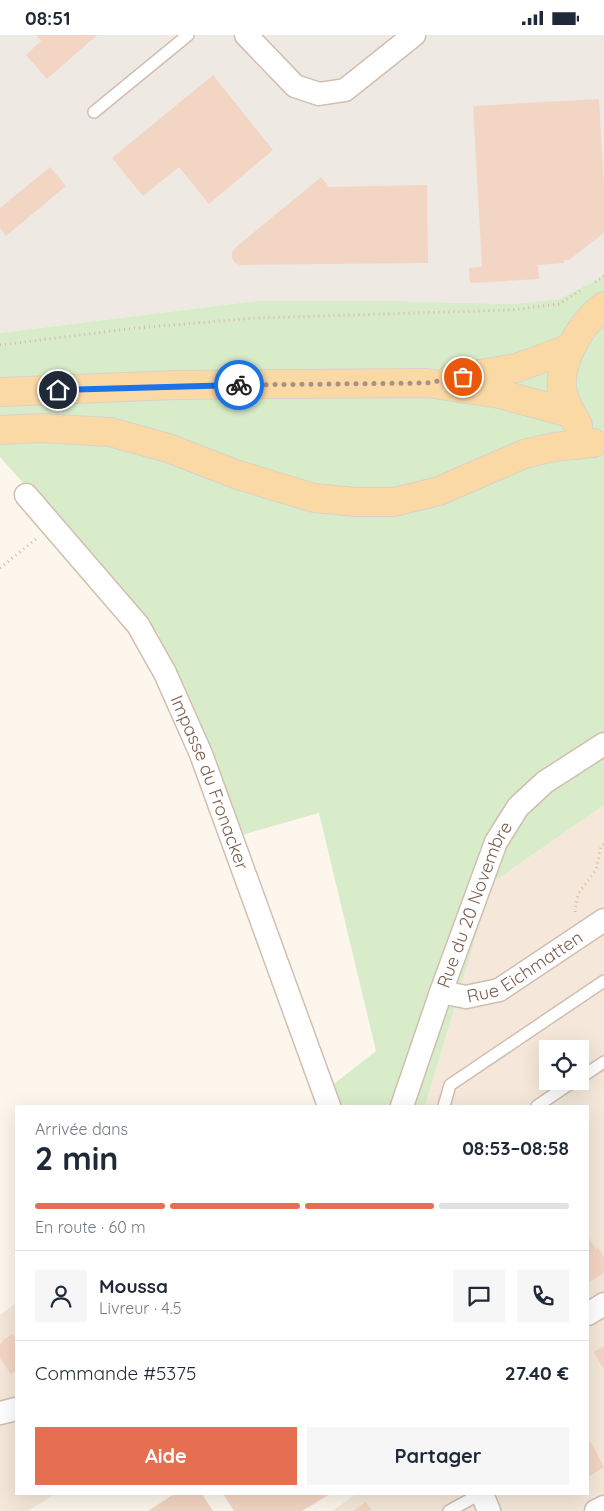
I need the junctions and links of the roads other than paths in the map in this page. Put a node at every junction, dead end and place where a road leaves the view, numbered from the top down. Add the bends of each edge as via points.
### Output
1 (188, 35) edge
2 (246, 35) edge
3 (414, 35) edge
4 (94, 112) dead end
5 (604, 306) edge
6 (570, 348) junction
7 (427, 383) junction
8 (0, 392) edge
9 (570, 413) junction
10 (0, 431) edge
11 (599, 446) edge
12 (26, 495) dead end
13 (604, 744) edge
14 (604, 920) edge
15 (604, 981) edge
16 (441, 992) junction
17 (604, 1062) edge
18 (589, 1071) edge
19 (561, 1090) edge
20 (329, 1105) edge
21 (402, 1105) edge
22 (444, 1105) edge
23 (538, 1105) edge
24 (604, 1304) edge
25 (589, 1313) edge
26 (15, 1409) edge
27 (0, 1413) edge
28 (479, 1495) edge
29 (481, 1495) edge
30 (604, 1507) edge
31 (449, 1511) edge
32 (489, 1511) edge
33 (596, 1511) edge

1 - 4 lane
2 - 3 street via 295,86 319,94 345,90
5 - 6 main road via 586,322
6 - 7 main road via 516,368
6 - 9 main road via 563,371 563,392
7 - 8 main road via 175,385
7 - 9 main road via 500,394
9 - 11 main road
10 - 11 main road via 40,428 110,432 168,448 238,475 314,498 356,502 394,502 439,491 524,454 554,447
12 - 20 street, Impasse du Fronacker via 138,625 165,673 201,754
13 - 16 street, Rue du 20 Novembre via 545,782 518,807 496,842
14 - 16 street, Rue Eichmatten via 499,990 466,997
15 - 22 lane via 450,1085
16 - 21 street, Rue du 20 Novembre
17 - 18 lane
19 - 23 lane
24 - 25 street
26 - 27 street
28 - 31 lane
29 - 32 street
30 - 33 street

